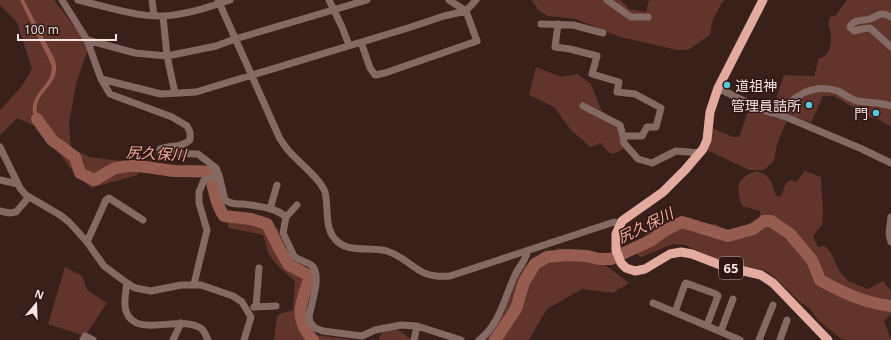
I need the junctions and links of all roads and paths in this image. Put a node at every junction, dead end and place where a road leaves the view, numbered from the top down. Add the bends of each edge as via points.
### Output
1 (62, 0) edge
2 (78, 0) edge
3 (152, 0) edge
4 (230, 0) edge
5 (329, 0) edge
6 (367, 0) edge
7 (449, 0) edge
8 (476, 0) edge
9 (607, 0) edge
10 (763, 0) edge
11 (218, 2) edge
12 (333, 10) junction
13 (466, 11) junction
14 (154, 15) junction
15 (163, 16) junction
16 (648, 17) dead end
17 (891, 17) edge
18 (541, 24) dead end
19 (558, 24) junction
20 (604, 33) dead end
21 (235, 39) junction
22 (87, 40) junction
23 (361, 42) junction
24 (348, 45) junction
25 (891, 47) edge
26 (167, 56) junction
27 (251, 74) junction
28 (101, 79) junction
29 (718, 88) junction
30 (175, 94) junction
31 (583, 106) dead end
32 (891, 106) edge
33 (783, 116) junction
34 (623, 136) junction
35 (0, 147) edge
36 (700, 153) junction
37 (891, 163) edge
38 (214, 176) junction
39 (0, 180) edge
40 (18, 184) junction
41 (277, 185) dead end
42 (29, 197) junction
43 (297, 205) dead end
44 (270, 209) junction
45 (0, 211) edge
46 (286, 217) junction
47 (891, 217) edge
48 (143, 220) dead end
49 (620, 225) junction
50 (87, 242) junction
51 (891, 242) edge
52 (527, 251) junction
53 (259, 268) dead end
54 (127, 283) junction
55 (194, 284) junction
56 (733, 299) dead end
57 (653, 303) dead end
58 (773, 305) dead end
59 (276, 306) dead end
60 (256, 307) junction
61 (248, 310) junction
62 (675, 312) junction
63 (787, 320) dead end
64 (182, 324) junction
65 (418, 326) junction
66 (707, 326) junction
67 (721, 332) junction
68 (414, 337) edge
69 (83, 340) edge
70 (93, 340) edge
71 (173, 340) edge
72 (208, 340) edge
73 (244, 340) edge
74 (461, 340) edge
75 (479, 340) edge
76 (740, 340) edge
77 (758, 340) edge
78 (780, 340) edge
79 (828, 340) edge

1 - 22 street
2 - 14 street
3 - 14 street
4 - 11 street
5 - 12 street
6 - 12 street
7 - 13 street
8 - 13 street
9 - 16 street via 631,17
10 - 29 main road
11 - 15 street via 179,14
11 - 21 street
12 - 21 street
12 - 24 street
13 - 23 street
13 - 23 street via 477,42 385,73 375,75
14 - 15 street
15 - 26 street
17 - 25 street via 878,15 869,20 856,22 850,27 854,31 870,28
18 - 19 street
19 - 20 street
19 - 34 street via 554,46 597,56 592,74 619,82 617,92 635,94 660,108 656,127 647,128 642,136
21 - 26 street via 216,46
21 - 27 street
22 - 26 street via 135,53
22 - 28 street
23 - 24 street
24 - 27 street
26 - 30 street
27 - 30 street via 196,92
27 - 52 street via 280,139 316,179 324,192 328,226 338,243 351,248 387,251 419,272 440,277
28 - 30 street via 161,94
28 - 38 street via 110,94 172,117 187,126 190,140 183,146 160,149 160,153 198,154 216,168
29 - 33 street via 752,105
29 - 36 main road via 710,112 707,140
31 - 34 street via 620,125
32 - 33 street via 857,101 834,90 818,89 797,96 790,102
33 - 37 street
34 - 36 street via 627,148 638,159 647,163 652,164 676,151
35 - 40 street
36 - 49 main road via 663,192
38 - 44 street via 225,200 229,203
38 - 55 street via 204,180 199,192 199,203 207,230
39 - 40 street
40 - 42 street
41 - 44 street
42 - 45 street via 16,212
42 - 50 street via 60,215
43 - 46 street
44 - 46 street
46 - 65 street via 283,232 294,256 312,265 317,274 309,317 315,328 362,336 375,330 401,325
47 - 51 street via 888,234
48 - 50 street via 109,198
49 - 52 street via 614,222
49 - 79 main road, 65 via 615,239 618,257 626,268 637,271 646,269 670,254 681,252 761,275 773,283
50 - 54 street via 104,266
52 - 75 street via 498,315
53 - 60 street
54 - 55 street via 135,288 151,291
54 - 64 street via 126,311 133,321 143,326
55 - 61 street via 233,296
56 - 67 street
57 - 62 street
58 - 77 street
59 - 60 street
60 - 61 street
61 - 73 street via 251,318
62 - 66 street
62 - 66 street via 686,283 716,294 718,296
63 - 78 street
64 - 71 street
64 - 72 street via 198,327
65 - 68 street
65 - 74 street
66 - 67 street
67 - 76 street
69 - 70 street via 85,336

